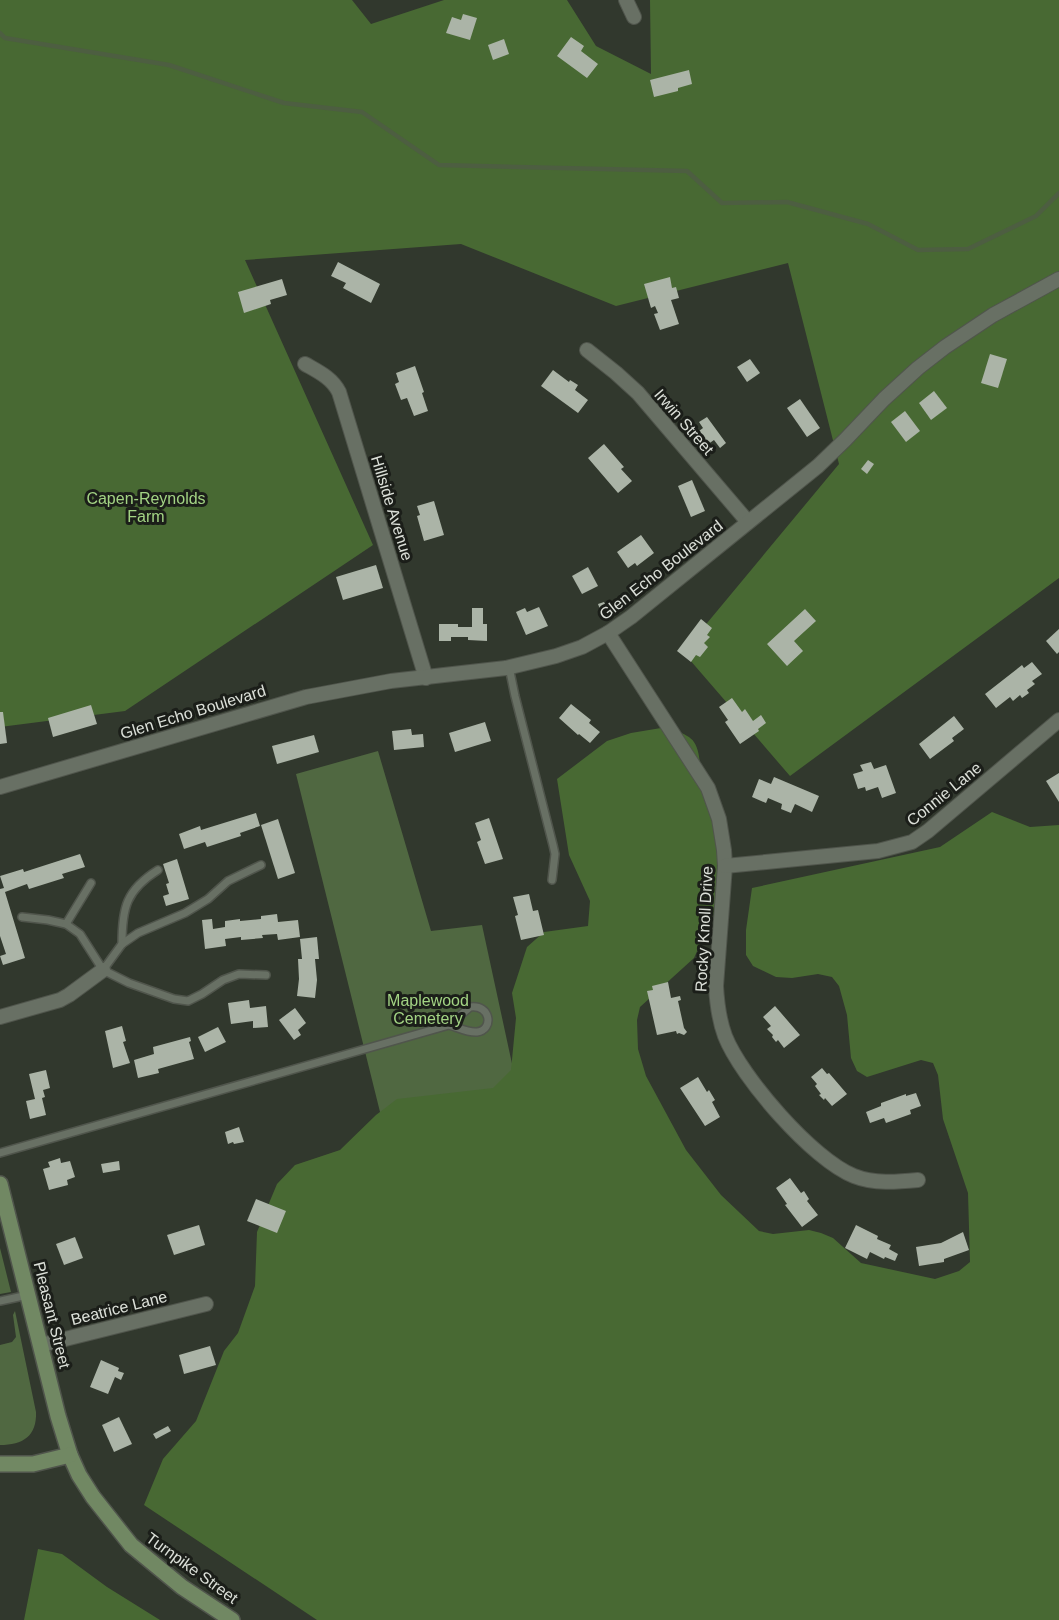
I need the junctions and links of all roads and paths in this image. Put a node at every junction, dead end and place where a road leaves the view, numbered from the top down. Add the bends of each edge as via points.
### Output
1 (626, 0) edge
2 (634, 18) dead end
3 (1059, 279) edge
4 (587, 350) dead end
5 (305, 364) dead end
6 (748, 522) junction
7 (608, 633) junction
8 (509, 667) junction
9 (426, 678) junction
10 (1059, 720) edge
11 (0, 787) edge
12 (261, 865) dead end
13 (725, 866) junction
14 (158, 870) dead end
15 (552, 879) dead end
16 (91, 882) dead end
17 (22, 917) dead end
18 (66, 924) junction
19 (122, 944) junction
20 (104, 970) junction
21 (266, 975) dead end
22 (0, 1017) edge
23 (449, 1025) junction
24 (0, 1153) edge
25 (918, 1180) dead end
26 (0, 1184) edge
27 (28, 1295) junction
28 (0, 1301) edge
29 (206, 1304) dead end
30 (41, 1345) junction
31 (70, 1455) junction
32 (0, 1464) edge
33 (232, 1620) edge

1 - 2 street
3 - 6 street, Glen Echo Boulevard via 945,347 901,382 824,460
4 - 6 street, Irwin Street via 644,400
5 - 9 street, Hillside Avenue via 328,377 339,392
6 - 7 street, Glen Echo Boulevard
7 - 8 street, Glen Echo Boulevard via 556,656
7 - 13 street, Rocky Knoll Drive via 708,788 719,819
8 - 9 street, Glen Echo Boulevard
8 - 15 lane via 555,854
9 - 11 street, Glen Echo Boulevard via 296,699
10 - 13 street, Connie Lane via 912,842 878,851
12 - 19 lane via 228,881 185,913
13 - 25 street, Rocky Knoll Drive via 716,986 720,1021 735,1056 791,1128 833,1165 856,1178
14 - 19 lane via 145,878 124,909
16 - 18 lane
17 - 18 lane
18 - 20 lane via 80,934
19 - 20 lane
20 - 21 lane via 154,992 188,1001 239,974
20 - 22 street via 60,1000
23 - 23 lane via 478,1032 485,1027 488,1015 479,1007 470,1007
23 - 24 lane
26 - 27 main road, Pleasant Street
27 - 28 lane
27 - 30 main road, Pleasant Street
29 - 30 street, Beatrice Lane
30 - 31 main road, Pleasant Street
31 - 32 main road via 33,1464
31 - 33 main road, Turnpike Street via 93,1497 131,1545 182,1587

